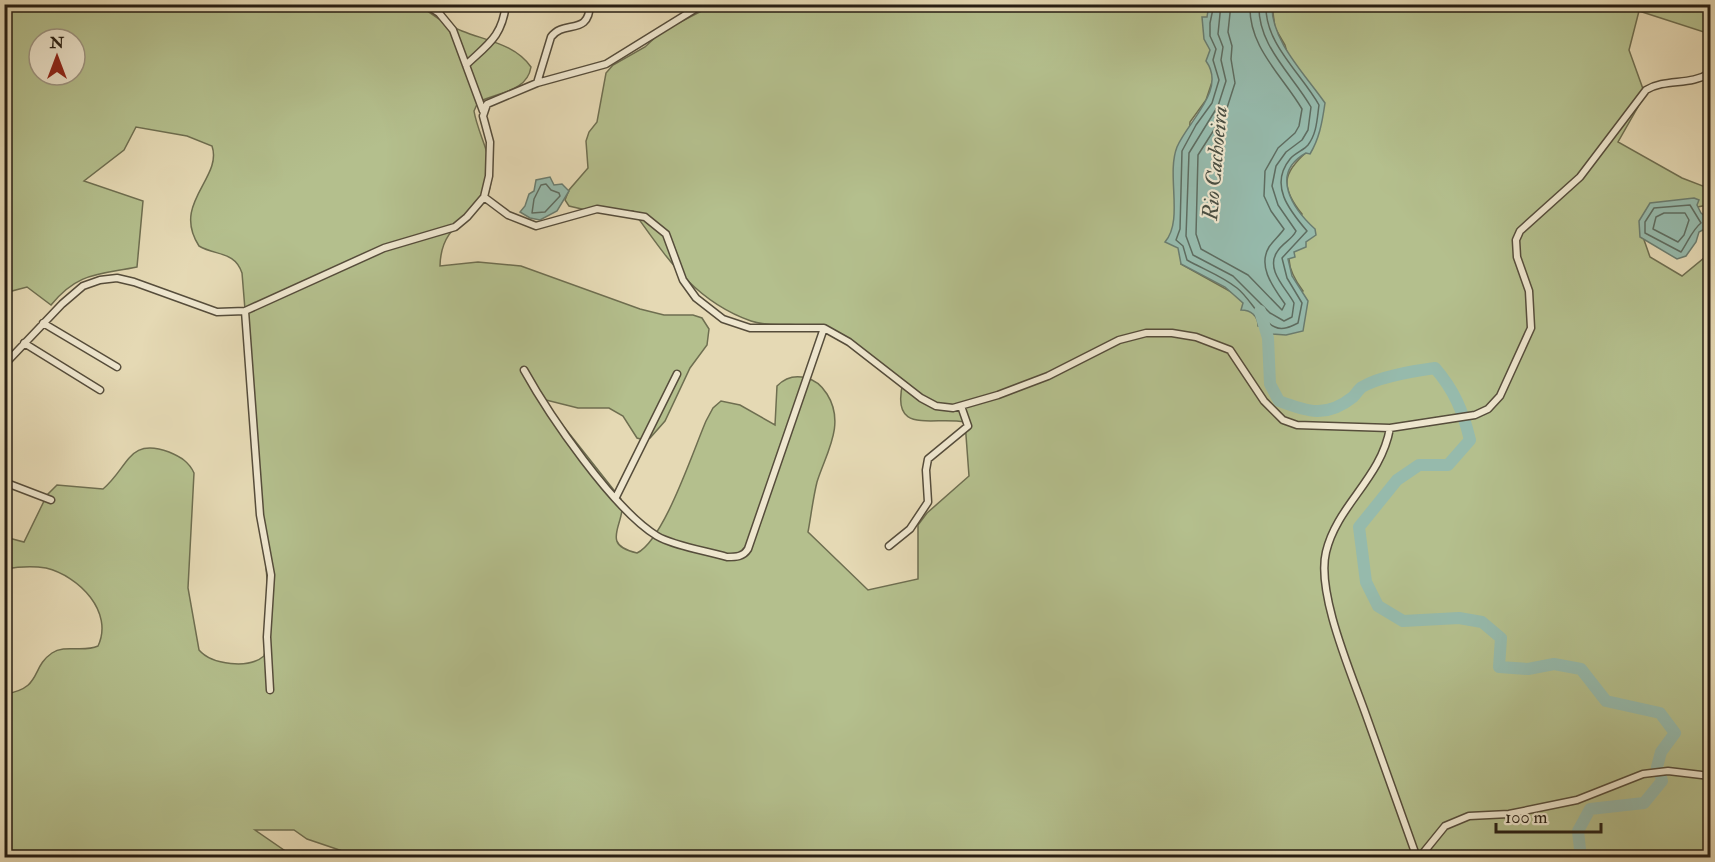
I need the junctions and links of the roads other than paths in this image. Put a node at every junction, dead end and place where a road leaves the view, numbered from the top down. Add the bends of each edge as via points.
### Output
1 (425, 4) edge
2 (506, 4) edge
3 (590, 4) edge
4 (703, 4) edge
5 (466, 65) junction
6 (1710, 73) edge
7 (537, 83) junction
8 (483, 111) junction
9 (484, 197) junction
10 (245, 311) junction
11 (43, 323) junction
12 (824, 328) junction
13 (24, 343) junction
14 (4, 365) edge
15 (117, 367) dead end
16 (524, 370) dead end
17 (677, 374) dead end
18 (100, 390) dead end
19 (961, 406) junction
20 (1390, 428) junction
21 (4, 482) edge
22 (615, 497) junction
23 (51, 500) dead end
24 (889, 546) dead end
25 (270, 690) dead end
26 (1710, 776) edge
27 (1418, 858) edge

1 - 5 street via 447,21
2 - 5 street via 498,36
3 - 7 street via 584,22 554,32
4 - 7 street via 606,64
5 - 8 street
6 - 20 street via 1646,90 1580,177 1520,231 1517,257 1529,291 1531,328 1500,396 1488,409 1468,417
7 - 8 street via 487,104
8 - 9 street via 490,142
9 - 10 street via 468,218 455,226 384,248
9 - 12 street via 508,215 536,226 597,208 645,217 666,234 683,280 696,298 723,319 750,328
10 - 11 street via 217,312 117,278 83,286
10 - 25 street via 260,515 271,575 267,637
11 - 13 street
11 - 15 street
12 - 19 street via 849,342 921,399 936,406
12 - 22 street via 745,554 727,558 657,536
13 - 14 street
13 - 18 street
16 - 22 street via 575,447
17 - 22 street
19 - 20 street via 1047,376 1119,340 1146,333 1172,333 1230,350 1242,363 1248,380 1283,420 1297,425
19 - 24 street via 968,426 928,459 928,502 910,529
20 - 27 street via 1387,447 1375,472 1332,529 1325,556 1329,607
21 - 23 street
26 - 27 street via 1668,771 1643,774 1577,800 1509,814 1469,816 1445,826

